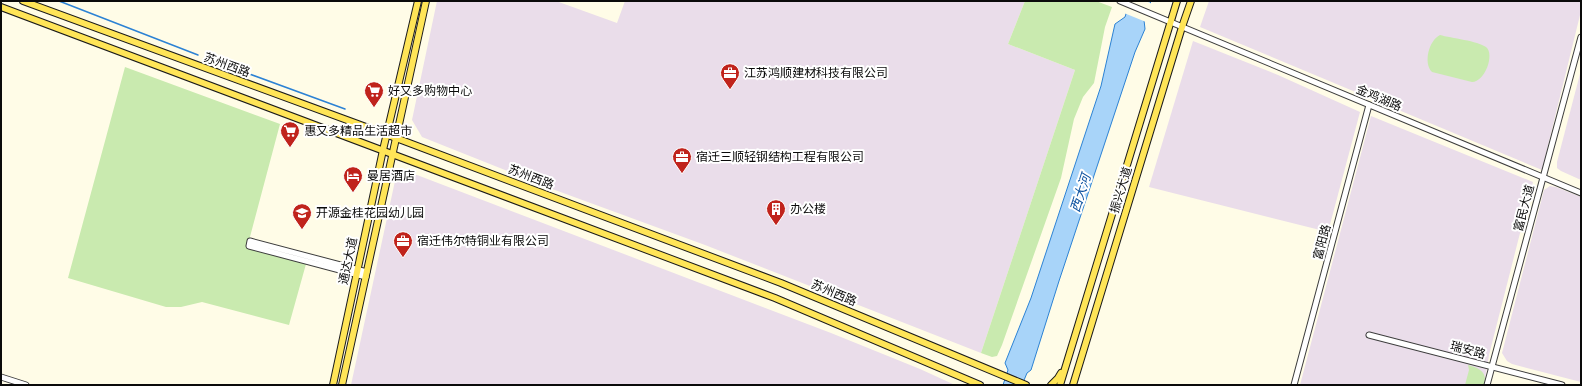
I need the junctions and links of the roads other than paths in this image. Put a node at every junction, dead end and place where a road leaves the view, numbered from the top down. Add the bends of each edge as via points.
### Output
1 (23, 1) edge
2 (418, 1) edge
3 (426, 1) edge
4 (1121, 1) edge
5 (1177, 1) edge
6 (1191, 1) edge
7 (1, 7) edge
8 (1170, 22) junction
9 (1182, 27) junction
10 (1581, 37) edge
11 (1369, 105) junction
12 (388, 135) junction
13 (396, 138) junction
14 (384, 150) junction
15 (393, 154) junction
16 (1543, 177) junction
17 (1581, 193) edge
18 (292, 255) junction
19 (357, 272) junction
20 (366, 274) junction
21 (1369, 335) dead end
22 (1067, 361) junction
23 (1492, 367) junction
24 (1, 377) edge
25 (26, 385) edge
26 (333, 385) edge
27 (342, 385) edge
28 (980, 385) edge
29 (1026, 385) edge
30 (1051, 385) edge
31 (1060, 385) edge
32 (1074, 385) edge
33 (1294, 385) edge
34 (1487, 385) edge
35 (1562, 385) edge

1 - 12 main road, 苏州西路
2 - 12 main road, 通达大道
3 - 13 main road, 通达大道
4 - 8 street, 金鸡湖路
5 - 8 main road, 振兴大道
6 - 9 main road, 振兴大道
7 - 14 main road, 苏州西路
8 - 9 street, 金鸡湖路
8 - 22 main road, 振兴大道
9 - 11 street, 金鸡湖路
9 - 32 main road, 振兴大道
10 - 16 street, 富民大道
11 - 16 street, 金鸡湖路
11 - 33 street, 富阳路
12 - 13 main road, 苏州西路
12 - 14 main road, 通达大道
13 - 15 main road, 通达大道
13 - 29 main road, 苏州西路 via 781,283
14 - 15 main road, 苏州西路
14 - 19 main road, 通达大道
15 - 20 main road, 通达大道
15 - 28 main road, 苏州西路 via 775,298
16 - 17 street, 金鸡湖路
16 - 23 street, 富民大道
18 - 18 street via 250,241 249,246
18 - 19 street
19 - 20 street
19 - 26 main road, 通达大道
20 - 27 main road, 通达大道
21 - 23 street, 瑞安路
22 - 30 main road
22 - 31 main road, 振兴大道
23 - 34 street, 富民大道
23 - 35 street, 瑞安路
24 - 25 street

